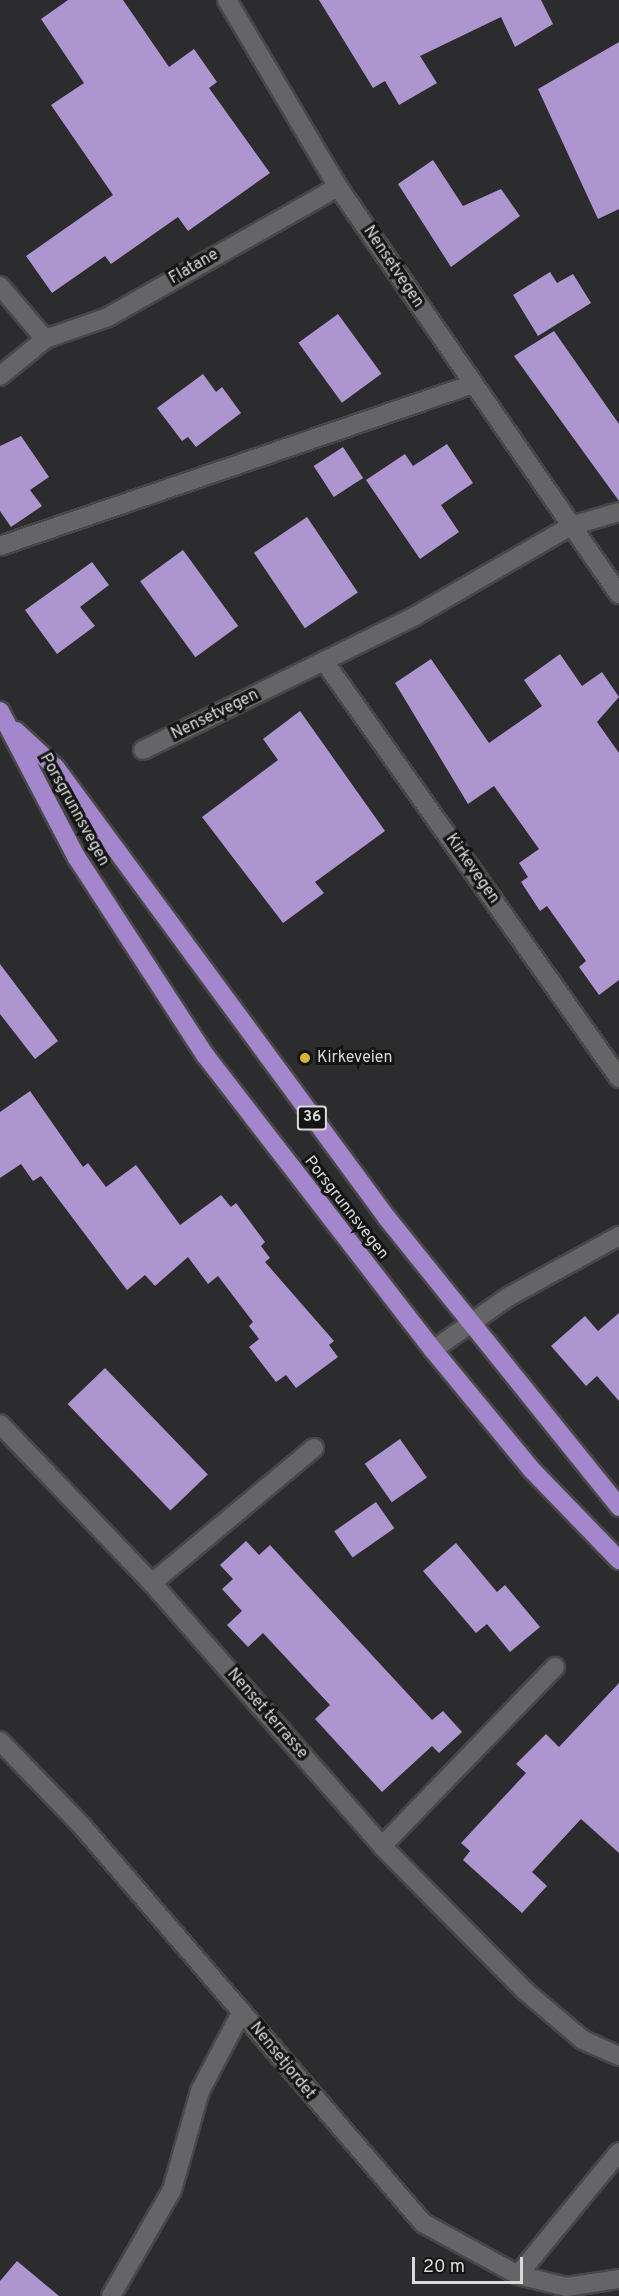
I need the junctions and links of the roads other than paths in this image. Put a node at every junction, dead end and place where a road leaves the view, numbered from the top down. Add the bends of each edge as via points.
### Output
1 (227, 0) edge
2 (338, 187) junction
3 (0, 286) edge
4 (45, 339) junction
5 (0, 376) edge
6 (473, 384) junction
7 (619, 512) edge
8 (571, 526) junction
9 (0, 546) edge
10 (619, 595) edge
11 (324, 660) junction
12 (0, 711) edge
13 (11, 726) junction
14 (143, 750) dead end
15 (619, 1078) edge
16 (619, 1236) edge
17 (469, 1321) junction
18 (433, 1350) junction
19 (0, 1424) edge
20 (314, 1448) dead end
21 (619, 1507) edge
22 (619, 1560) edge
23 (152, 1583) junction
24 (555, 1667) dead end
25 (0, 1741) edge
26 (382, 1846) junction
27 (242, 2011) junction
28 (619, 2056) edge
29 (619, 2152) edge
30 (518, 2275) junction
31 (619, 2279) edge
32 (111, 2296) edge

1 - 2 street, Nensetvegen
2 - 4 street, Flatane via 108,317
2 - 6 street, Nensetvegen
3 - 4 street
4 - 5 street, Flatane
6 - 8 street, Nensetvegen
6 - 9 street
7 - 8 street
8 - 10 street, Nensetvegen
8 - 11 street, Nensetvegen
11 - 14 street, Nensetvegen
11 - 15 street, Kirkevegen
12 - 13 highway, Porsgrunnsvegen / 36
13 - 17 highway, Porsgrunnsvegen / 36 via 56,768 212,986
13 - 18 highway, Porsgrunnsvegen / 36 via 45,803 164,995
16 - 17 street
17 - 18 street
17 - 21 highway, Porsgrunnsvegen / 36
18 - 22 highway, Porsgrunnsvegen / 36 via 531,1469
19 - 23 street, Nenset terrasse
20 - 23 street
23 - 26 street, Nenset terrasse
24 - 26 street
25 - 27 street, Nensetjordet via 81,1824
26 - 28 street, Nenset terrasse via 525,1991 583,2040
27 - 30 street, Nensetjordet via 423,2223
27 - 32 street via 200,2091 172,2190
29 - 30 street
30 - 31 street, Nensetjordet via 566,2287

